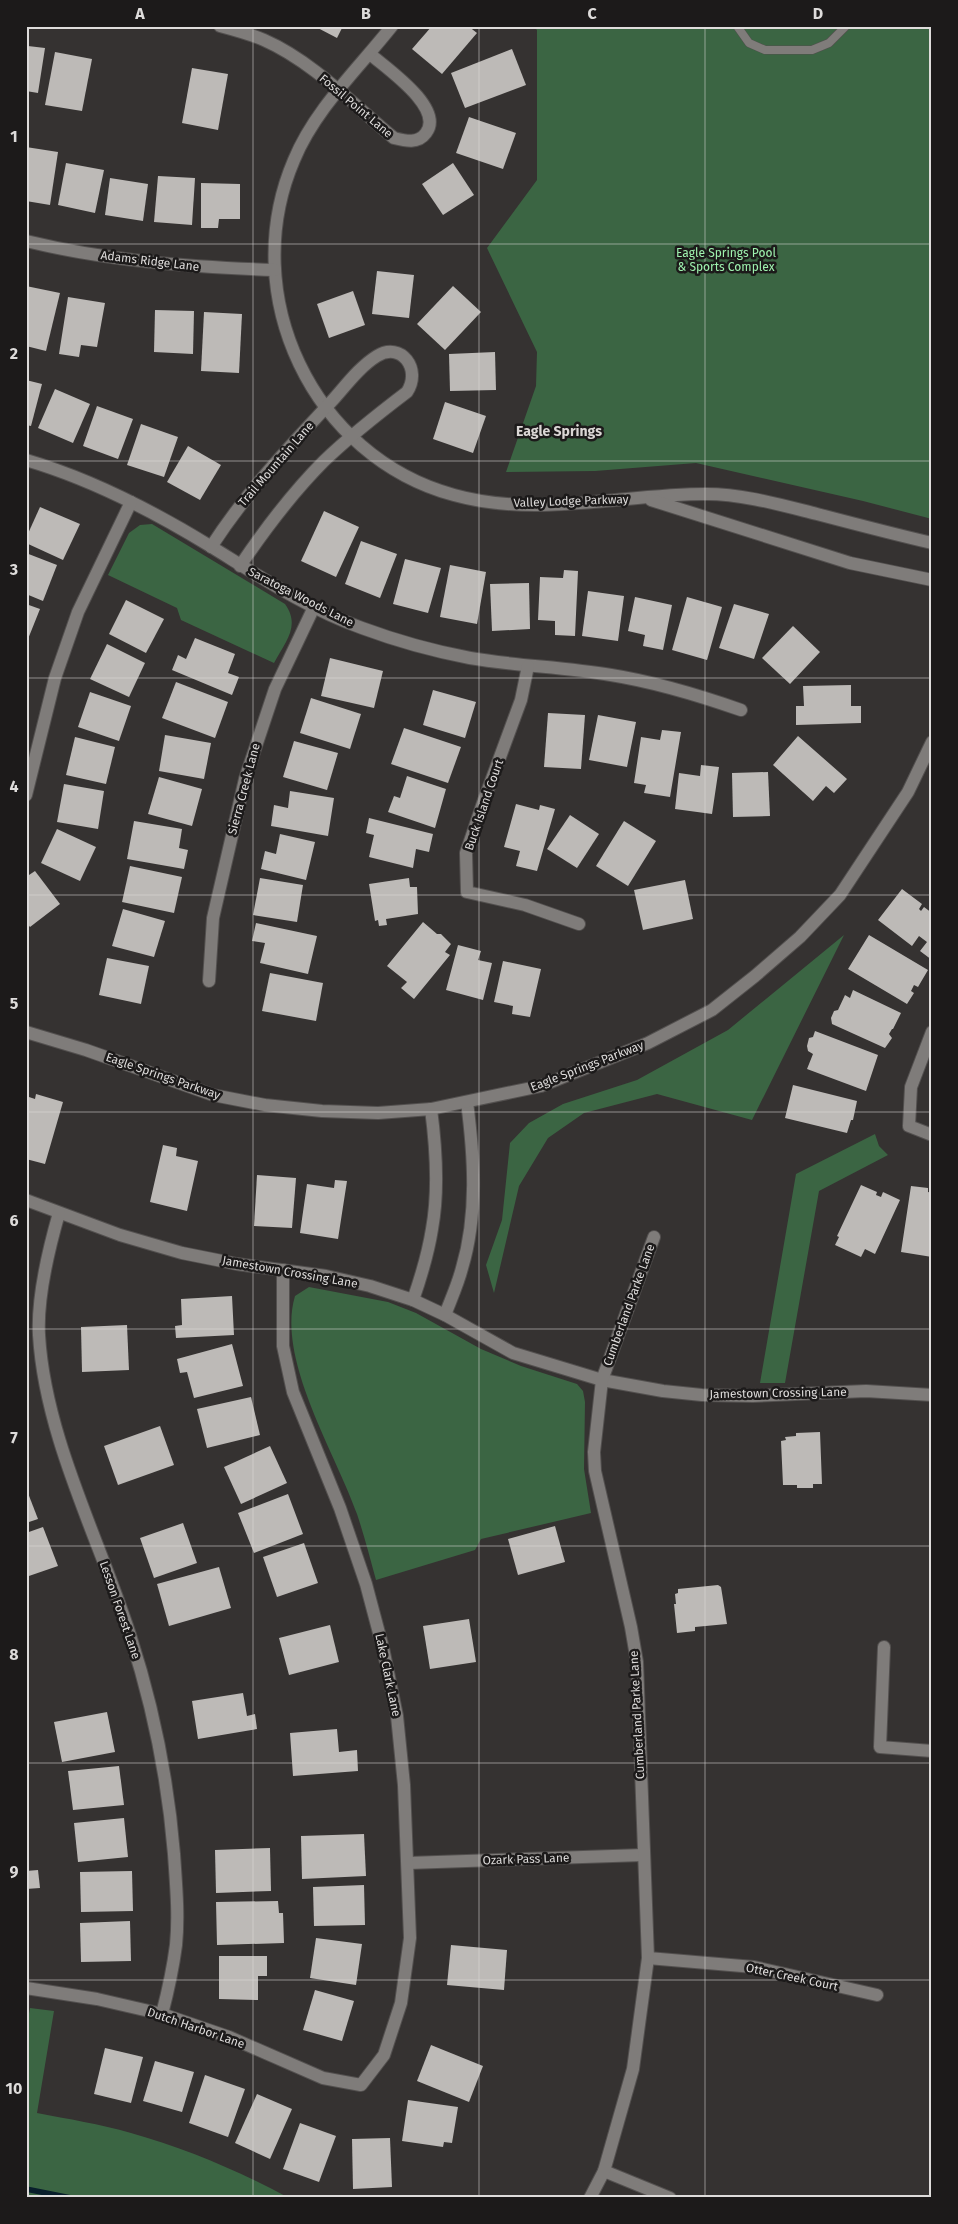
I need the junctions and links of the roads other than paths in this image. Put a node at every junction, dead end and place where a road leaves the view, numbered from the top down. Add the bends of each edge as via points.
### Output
1 (220, 26) edge
2 (392, 26) edge
3 (737, 26) edge
4 (846, 26) edge
5 (370, 54) junction
6 (337, 91) junction
7 (26, 241) edge
8 (275, 270) junction
9 (326, 408) junction
10 (350, 436) junction
11 (26, 460) edge
12 (644, 497) junction
13 (131, 502) junction
14 (932, 543) edge
15 (211, 546) junction
16 (240, 566) junction
17 (932, 580) edge
18 (314, 607) junction
19 (528, 666) junction
20 (741, 710) dead end
21 (932, 742) edge
22 (26, 795) edge
23 (579, 924) dead end
24 (209, 981) dead end
25 (26, 1032) edge
26 (932, 1032) edge
27 (467, 1102) junction
28 (431, 1109) junction
29 (932, 1135) edge
30 (26, 1200) edge
31 (59, 1213) junction
32 (654, 1237) dead end
33 (282, 1270) junction
34 (413, 1300) junction
35 (445, 1315) junction
36 (602, 1380) junction
37 (932, 1395) edge
38 (884, 1648) dead end
39 (932, 1751) edge
40 (643, 1855) junction
41 (408, 1862) junction
42 (648, 1958) junction
43 (26, 1988) edge
44 (877, 1995) dead end
45 (162, 2014) junction
46 (360, 2085) joint
47 (604, 2171) junction
48 (590, 2198) edge
49 (670, 2198) edge

1 - 6 street, Fossil Point Lane via 264,40 285,51
2 - 5 street, Valley Lodge Parkway
3 - 4 lane via 749,43 765,50 812,50 829,44
5 - 6 street, Valley Lodge Parkway
5 - 6 street, Fossil Point Lane via 422,100 430,122 427,132 420,139 408,142 394,138
6 - 8 street, Valley Lodge Parkway via 294,160 280,200
7 - 8 street, Adams Ridge Lane via 121,259
8 - 9 street, Valley Lodge Parkway via 279,302 294,354 312,390
9 - 10 street, Valley Lodge Parkway
9 - 10 street, Trail Mountain Lane via 376,356 395,353 404,356 414,374 412,384
9 - 15 street, Trail Mountain Lane via 263,475
10 - 12 street, Valley Lodge Parkway via 374,456 412,479 454,495 497,503 549,504
10 - 16 street via 290,498
11 - 13 street, Saratoga Woods Lane via 76,477
12 - 14 street, Valley Lodge Parkway via 708,494 764,501
12 - 17 street, Valley Lodge Parkway via 850,563
13 - 15 street, Saratoga Woods Lane
13 - 22 street via 78,612 55,678
15 - 16 street, Saratoga Woods Lane
16 - 18 street, Saratoga Woods Lane
18 - 19 street, Saratoga Woods Lane via 360,628 411,644 470,658
18 - 24 street, Sierra Creek Lane via 275,689 245,779 213,918
19 - 20 street, Saratoga Woods Lane via 613,675 698,695
19 - 23 street, Buck Island Court via 521,700 466,853 467,892 525,905
21 - 27 street, Eagle Springs Parkway via 908,792 840,895 756,976 712,1010 648,1043 541,1086
25 - 28 street, Eagle Springs Parkway via 213,1094 265,1105 322,1112
26 - 29 street via 911,1087 909,1126
27 - 28 street, Eagle Springs Parkway
27 - 35 street via 473,1176 470,1231 462,1267
28 - 34 street via 435,1179 433,1226
30 - 31 street, Jamestown Crossing Lane
31 - 33 street, Jamestown Crossing Lane via 182,1253
31 - 45 street, Lesson Forest Lane via 49,1248 39,1333 44,1382 58,1434 131,1636 152,1712 162,1765 176,1888 176,1944
32 - 36 street, Cumberland Parke Lane
33 - 34 street, Jamestown Crossing Lane via 370,1286
33 - 41 street, Lake Clark Lane via 282,1346 293,1392 340,1508 366,1584 383,1648 397,1716
34 - 35 street, Jamestown Crossing Lane
35 - 36 street, Jamestown Crossing Lane via 513,1353
36 - 37 street, Jamestown Crossing Lane via 702,1395 866,1391
36 - 40 street, Cumberland Parke Lane via 595,1470 636,1662
38 - 39 street via 880,1747
40 - 41 street, Ozark Pass Lane
40 - 42 street, Cumberland Parke Lane
41 - 46 street, Lake Clark Lane via 410,1938 401,2003 384,2055
42 - 44 street, Otter Creek Court via 754,1967
42 - 47 street, Cumberland Parke Lane via 633,2069
43 - 45 street, Dutch Harbor Lane via 97,1999
45 - 46 street, Dutch Harbor Lane via 229,2037 323,2078
47 - 48 street, Cumberland Parke Lane
47 - 49 street

